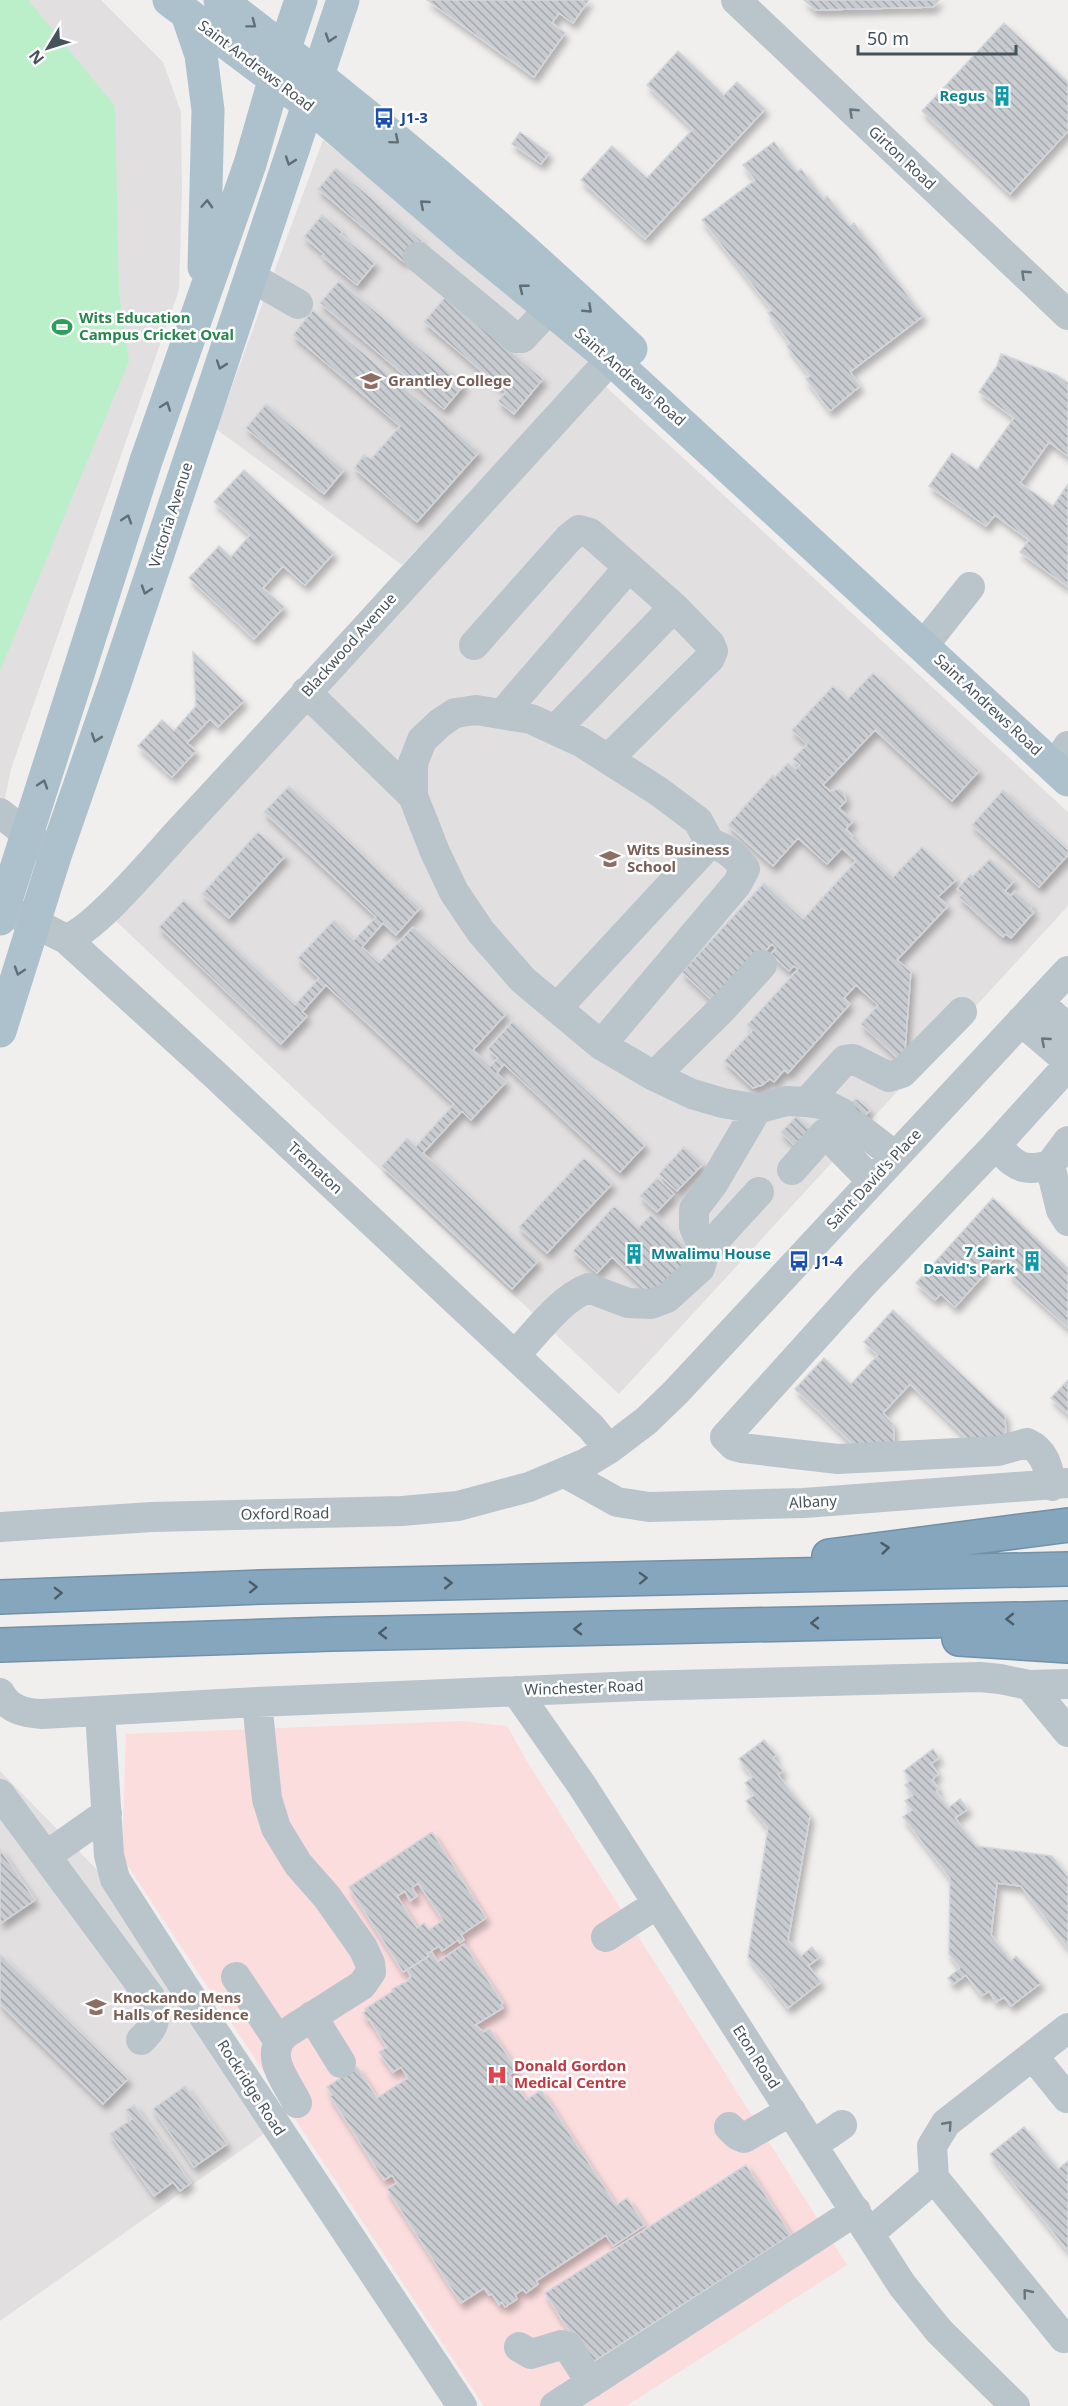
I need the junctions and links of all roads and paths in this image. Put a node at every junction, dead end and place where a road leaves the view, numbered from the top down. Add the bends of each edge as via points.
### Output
1 (220, 0) edge
2 (301, 0) edge
3 (343, 0) edge
4 (736, 0) edge
5 (178, 7) edge
6 (285, 49) junction
7 (274, 81) junction
8 (314, 91) junction
9 (418, 257) dead end
10 (251, 277) junction
11 (297, 304) dead end
12 (202, 305) junction
13 (549, 309) junction
14 (1068, 315) edge
15 (618, 350) junction
16 (629, 567) junction
17 (970, 587) dead end
18 (674, 607) junction
19 (929, 638) junction
20 (474, 645) dead end
21 (306, 692) junction
22 (503, 713) junction
23 (555, 730) junction
24 (608, 759) junction
25 (1065, 760) edge
26 (413, 796) junction
27 (0, 813) edge
28 (27, 835) junction
29 (710, 843) junction
30 (56, 856) junction
31 (2, 914) edge
32 (34, 925) junction
33 (66, 939) junction
34 (762, 965) dead end
35 (1068, 971) edge
36 (557, 1008) junction
37 (1030, 1011) junction
38 (962, 1012) dead end
39 (1068, 1029) edge
40 (0, 1031) edge
41 (601, 1045) junction
42 (1065, 1067) edge
43 (654, 1076) junction
44 (796, 1101) junction
45 (757, 1108) junction
46 (841, 1124) junction
47 (1068, 1142) edge
48 (995, 1146) junction
49 (895, 1156) junction
50 (1050, 1166) junction
51 (792, 1170) dead end
52 (872, 1181) junction
53 (759, 1192) dead end
54 (1068, 1221) edge
55 (705, 1251) junction
56 (515, 1355) junction
57 (1027, 1443) junction
58 (609, 1449) junction
59 (565, 1473) junction
60 (1060, 1484) edge
61 (1016, 1488) junction
62 (1068, 1525) edge
63 (0, 1527) edge
64 (1068, 1569) edge
65 (767, 1574) junction
66 (0, 1597) edge
67 (1068, 1618) edge
68 (864, 1622) junction
69 (0, 1645) edge
70 (1068, 1646) edge
71 (1068, 1684) edge
72 (1029, 1686) junction
73 (516, 1691) junction
74 (1, 1695) edge
75 (257, 1702) junction
76 (100, 1712) junction
77 (1068, 1732) edge
78 (0, 1794) edge
79 (107, 1813) junction
80 (46, 1856) junction
81 (657, 1904) junction
82 (606, 1937) dead end
83 (236, 1977) dead end
84 (312, 2016) junction
85 (1068, 2028) edge
86 (141, 2040) dead end
87 (278, 2040) junction
88 (1033, 2056) junction
89 (340, 2063) dead end
90 (1067, 2098) edge
91 (297, 2103) dead end
92 (791, 2111) junction
93 (842, 2125) dead end
94 (729, 2127) dead end
95 (813, 2145) junction
96 (934, 2178) junction
97 (863, 2222) junction
98 (1064, 2338) dead end
99 (519, 2347) dead end
100 (591, 2383) junction
101 (462, 2406) edge
102 (555, 2406) edge
103 (1015, 2406) edge

1 -> 6 main road, Saint Andrews Road
2 - 6 main road
3 -> 8 main road, Victoria Avenue
14 -> 4 street, Girton Road
5 - 7 main road, Saint Andrews Road
12 -> 5 main road via 208,110 201,54
6 - 7 main road
6 - 8 main road, Saint Andrews Road
7 - 8 main road, Saint Andrews Road
7 - 12 main road
8 -> 10 main road, Victoria Avenue
13 -> 8 main road, Saint Andrews Road via 469,243
8 -> 15 main road, Saint Andrews Road via 484,215
9 - 13 street via 516,338 522,338
10 - 11 street
10 -> 30 main road, Victoria Avenue
28 -> 12 main road via 146,461
13 - 15 main road, Saint Andrews Road
15 - 19 main road, Saint Andrews Road
15 - 21 street, Blackwood Avenue
16 - 18 street
16 - 20 street via 590,533 579,530
16 - 22 street
17 - 19 street
18 - 23 street
18 - 24 street via 710,644 710,658
19 - 25 main road, Saint Andrews Road
21 - 26 street
21 - 33 street, Blackwood Avenue via 106,909 77,936
22 - 23 street
22 - 26 street via 455,713 440,723 422,740 412,763
23 - 24 street
24 - 29 street via 698,821
26 - 36 street via 454,892 481,932 523,980
27 - 28 street
28 - 30 street
28 - 31 main road
29 - 36 street
29 - 41 street via 736,856 745,869 737,884
30 - 32 main road, Victoria Avenue
31 - 32 street, Trematon
32 - 33 street, Trematon
32 -> 40 main road, Victoria Avenue
33 - 56 street, Trematon
34 - 43 street
35 - 37 street, Saint David's Place
36 - 41 street
37 - 39 street
42 -> 37 street
37 - 49 street, Saint David's Place
38 - 44 street via 902,1073 889,1077 853,1059 845,1060
41 - 43 street
42 - 48 street
43 - 45 street via 693,1094
44 - 45 street
44 - 46 street
45 - 55 street via 694,1209 694,1227
46 - 49 street
46 - 51 street
46 - 52 street
47 - 50 street
48 - 50 street via 1027,1170
48 - 57 street via 864,1282 725,1437 742,1448 838,1459 998,1451
49 - 52 street, Saint David's Place
50 - 54 street via 1060,1210
52 - 58 street, Saint David's Place via 676,1392
53 - 55 street
55 - 56 street via 700,1268 666,1298 651,1304 628,1303 588,1288 578,1292
56 - 58 street, Trematon
57 - 60 street via 1045,1458
57 - 61 street
58 - 59 street, Saint David's Place
59 - 61 street, Albany via 617,1502 649,1507 804,1503
59 - 63 street, Oxford Road via 518,1491 458,1506 152,1517
60 - 61 street, Albany
65 -> 62 highway via 863,1550
64 - 65 highway
66 -> 65 highway
67 -> 68 highway
68 -> 69 highway
68 - 70 highway via 965,1640
71 - 72 street, Winchester Road
72 - 73 street, Winchester Road via 1000,1678 944,1677
72 - 77 street
73 - 75 street, Winchester Road
73 - 81 street, Eton Road
74 - 76 street via 14,1708 28,1713
75 - 76 street, Winchester Road
75 - 84 street via 267,1799 276,1827 370,1963 371,1972 362,1985
76 - 79 street, Rockridge Road
78 - 80 street
79 - 80 street
79 - 101 street, Rockridge Road via 109,1856 121,1890
80 - 86 street via 150,1997 155,2019 152,2030
81 - 82 street
81 - 92 street, Eton Road
83 - 87 street
84 - 87 street
84 - 89 street
85 - 88 street
87 - 91 street via 274,2051 277,2063
88 - 90 street
96 -> 88 street via 932,2146 946,2124
92 - 94 street via 744,2138
92 - 95 street, Eton Road
93 - 95 street
95 - 97 street, Eton Road
96 - 97 street
98 -> 96 street
97 - 100 street
97 - 103 street, Eton Road via 921,2311
99 - 100 street via 531,2354 561,2344 568,2347
100 - 102 street

